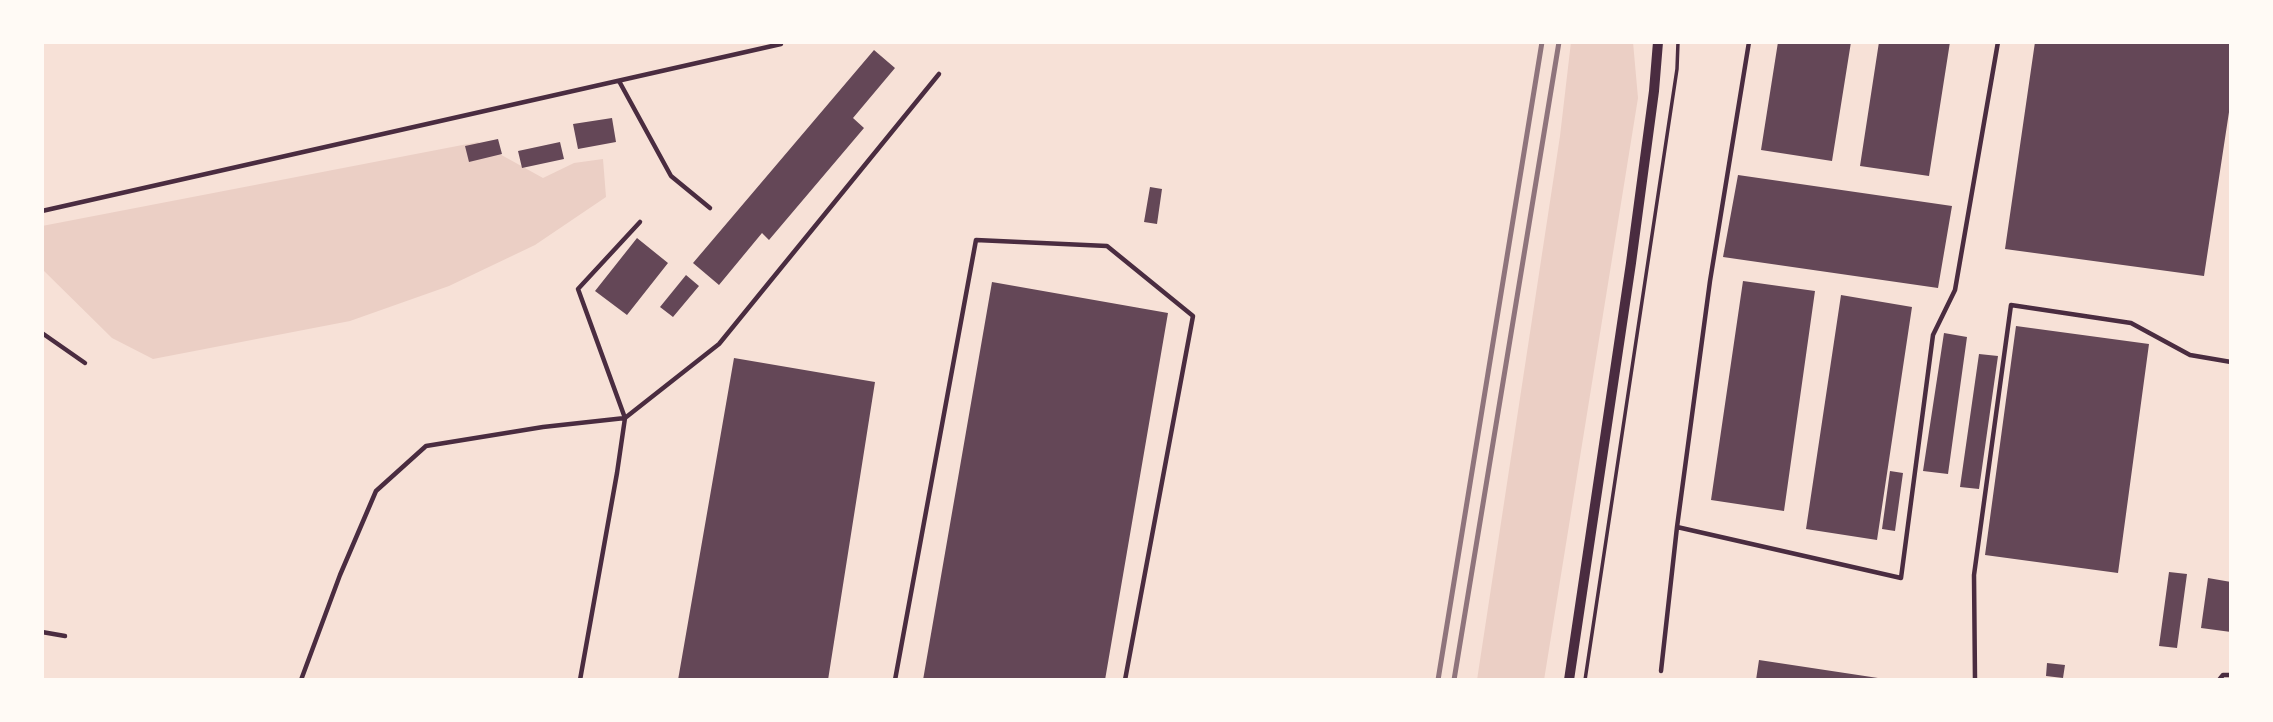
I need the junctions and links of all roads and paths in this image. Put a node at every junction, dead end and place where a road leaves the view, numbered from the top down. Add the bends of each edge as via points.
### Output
1 (1658, 42) edge
2 (1678, 42) edge
3 (1749, 42) edge
4 (1998, 42) edge
5 (782, 44) dead end
6 (939, 74) dead end
7 (619, 81) junction
8 (710, 208) dead end
9 (42, 211) edge
10 (640, 222) dead end
11 (42, 333) edge
12 (2231, 362) edge
13 (85, 363) dead end
14 (625, 418) junction
15 (1677, 527) junction
16 (42, 632) edge
17 (65, 636) dead end
18 (1661, 671) dead end
19 (2231, 676) edge
20 (301, 680) edge
21 (580, 680) edge
22 (895, 680) edge
23 (1125, 680) edge
24 (1569, 680) edge
25 (1585, 680) edge
26 (1975, 680) edge
27 (2219, 680) edge

1 - 24 street via 1631,263
2 - 25 path
3 - 15 lane
4 - 15 lane via 1955,290 1933,335 1901,578
5 - 7 lane
6 - 14 lane via 719,344
7 - 8 lane via 671,176
7 - 9 lane
10 - 14 lane via 579,289
11 - 13 lane
12 - 26 lane via 2190,355 2131,323 2011,305 1974,575
14 - 20 lane via 426,446 376,491
14 - 21 lane
15 - 18 lane
16 - 17 lane
19 - 27 lane
22 - 23 lane via 976,240 1107,246 1193,316

